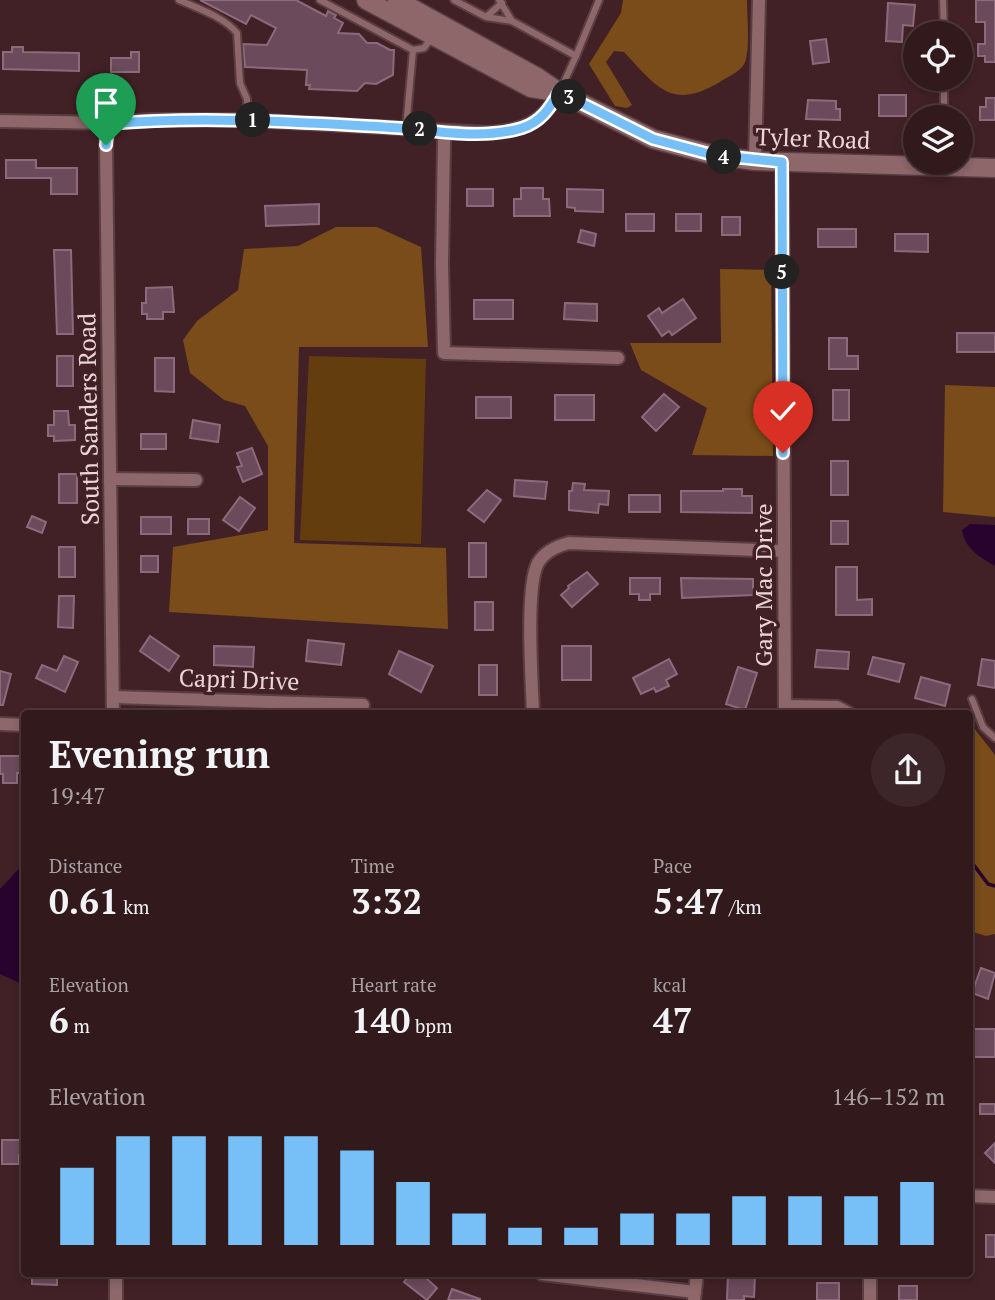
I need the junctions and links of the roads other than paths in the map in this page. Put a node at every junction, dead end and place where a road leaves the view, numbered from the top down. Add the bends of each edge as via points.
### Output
1 (179, 0) edge
2 (320, 0) edge
3 (366, 0) edge
4 (397, 0) edge
5 (454, 0) edge
6 (759, 0) edge
7 (943, 0) edge
8 (501, 1) edge
9 (597, 2) edge
10 (486, 17) junction
11 (512, 21) junction
12 (944, 21) edge
13 (432, 36) junction
14 (414, 50) junction
15 (576, 56) junction
16 (559, 92) junction
17 (248, 120) junction
18 (0, 121) edge
19 (108, 124) junction
20 (406, 128) junction
21 (446, 132) junction
22 (755, 161) junction
23 (782, 162) junction
24 (903, 164) edge
25 (973, 167) edge
26 (995, 168) edge
27 (618, 358) dead end
28 (110, 479) junction
29 (196, 480) dead end
30 (784, 551) junction
31 (113, 697) junction
32 (972, 699) dead end
33 (363, 705) dead end
34 (113, 710) edge
35 (533, 710) edge
36 (785, 710) edge
37 (843, 710) edge
38 (0, 723) edge
39 (21, 724) edge
40 (995, 738) edge
41 (973, 1196) edge
42 (995, 1197) edge
43 (116, 1277) edge
44 (563, 1277) edge
45 (697, 1277) edge
46 (870, 1277) edge
47 (695, 1296) edge
48 (116, 1300) edge
49 (870, 1300) edge

1 - 17 lane via 236,33
2 - 14 lane
3 - 13 street, Tyler Road
4 - 16 street, Tyler Road
5 - 10 lane
6 - 22 street
7 - 12 lane
8 - 10 lane
8 - 11 lane
9 - 15 lane
10 - 11 lane
11 - 15 lane
13 - 14 lane via 424,48
13 - 16 street, Tyler Road via 531,88
14 - 20 lane
15 - 16 lane
16 - 21 street via 550,109 524,127 489,133
16 - 22 street, Tyler Road via 653,139
17 - 19 street
17 - 20 street
18 - 19 street
19 - 28 street, South Sanders Road
20 - 21 street
21 - 27 street via 444,353
22 - 23 street, Tyler Road
23 - 24 street, Tyler Road
23 - 30 street, Gary Mac Drive
25 - 26 street, Tyler Road
28 - 29 street
28 - 31 street, South Sanders Road
30 - 35 street via 556,546 538,563 531,593
30 - 36 street, Gary Mac Drive
31 - 33 street, Capri Drive
31 - 34 street, South Sanders Road
32 - 40 lane via 983,727
36 - 37 street
38 - 39 street
41 - 42 street
43 - 48 street
44 - 47 street
45 - 47 street
46 - 49 street

